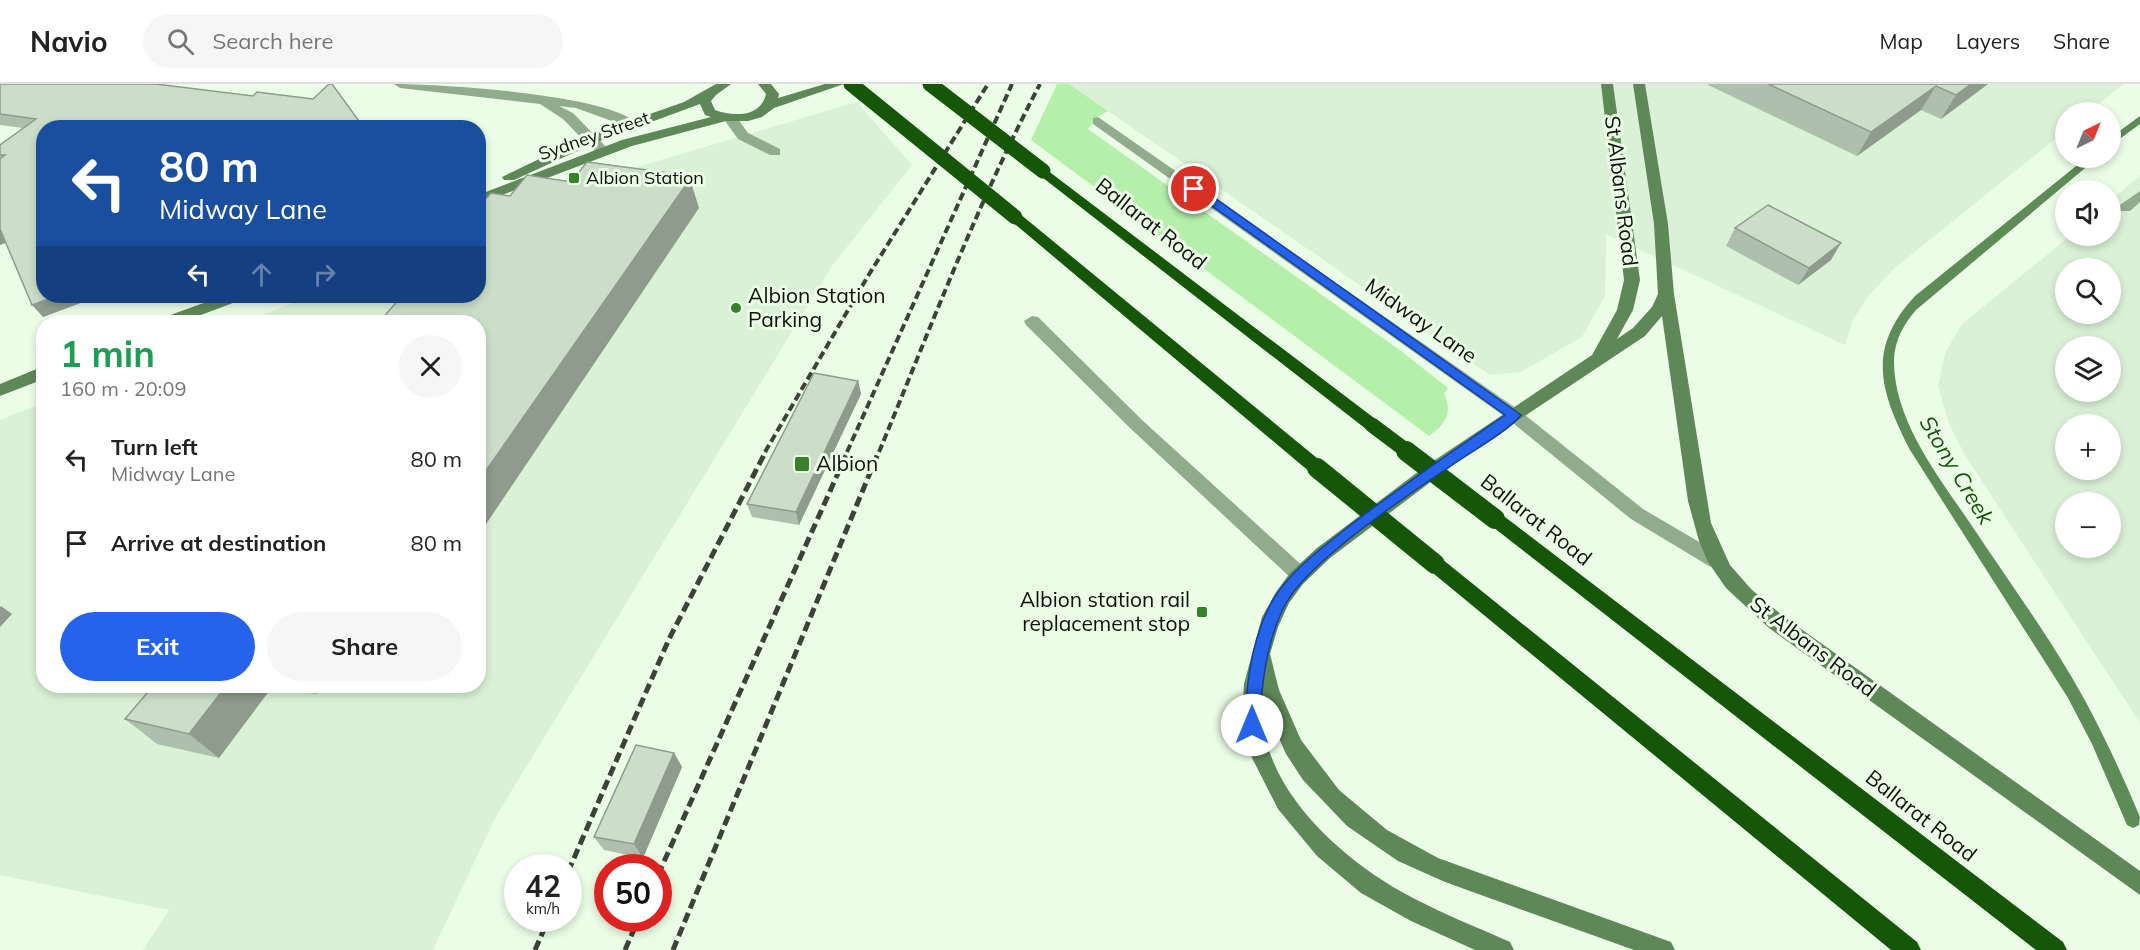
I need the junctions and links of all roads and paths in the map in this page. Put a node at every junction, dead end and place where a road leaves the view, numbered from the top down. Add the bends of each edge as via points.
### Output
1 (400, 84) edge
2 (724, 84) edge
3 (764, 84) edge
4 (838, 84) edge
5 (851, 84) edge
6 (930, 84) edge
7 (1607, 84) edge
8 (1639, 84) edge
9 (707, 96) junction
10 (539, 101) junction
11 (770, 105) junction
12 (728, 118) junction
13 (1098, 121) dead end
14 (631, 124) junction
15 (1614, 136) junction
16 (592, 139) junction
17 (1648, 142) junction
18 (602, 152) junction
19 (775, 152) dead end
20 (486, 189) edge
21 (2140, 195) edge
22 (486, 197) edge
23 (2125, 208) dead end
24 (1666, 294) junction
25 (218, 303) edge
26 (186, 315) edge
27 (1032, 321) dead end
28 (1594, 360) junction
29 (36, 375) edge
30 (0, 390) edge
31 (1514, 415) junction
32 (1716, 561) junction
33 (1300, 575) junction
34 (1262, 648) junction
35 (2140, 884) edge
36 (1502, 950) edge
37 (1663, 950) edge
38 (1909, 950) edge
39 (2055, 950) edge

1 - 10 street
2 - 9 main road, Sydney Street
3 - 11 main road via 773,94
4 - 11 main road
5 - 38 highway, bridge
6 - 39 highway, Ballarat Road, bridge
7 - 15 main road, St Albans Road
8 - 17 main road, St Albans Road
9 - 12 main road via 705,102 710,112
9 - 14 main road, Sydney Street
10 - 14 street via 578,104
10 - 16 street via 568,117
11 - 12 main road, Sydney Street via 758,113
12 - 18 main road, Sydney Street
12 - 19 street via 743,136
13 - 31 street, Midway Lane
14 - 16 main road, Sydney Street
15 - 17 main road
15 - 28 main road, St Albans Road via 1630,256 1630,296 1625,312
16 - 18 street
16 - 20 main road, Sydney Street
17 - 24 main road, St Albans Road via 1662,234
18 - 22 main road, Sydney Street
21 - 23 street
24 - 28 main road, St Albans Road via 1639,332
24 - 32 main road, St Albans Road via 1696,501 1704,535
25 - 26 main road
27 - 33 street via 1136,424
28 - 31 main road, St Albans Road
29 - 30 main road
31 - 32 street, Midway Lane via 1637,514
31 - 33 main road, St Albans Road via 1390,501
32 - 35 main road, St Albans Road via 1735,587 1776,622
33 - 34 main road, St Albans Road via 1279,603
34 - 36 main road, St Albans Road via 1253,687 1252,725 1266,768 1294,813 1332,855 1370,886 1412,910
34 - 37 main road, St Albans Road via 1268,685 1298,755 1325,791 1359,822 1416,859

